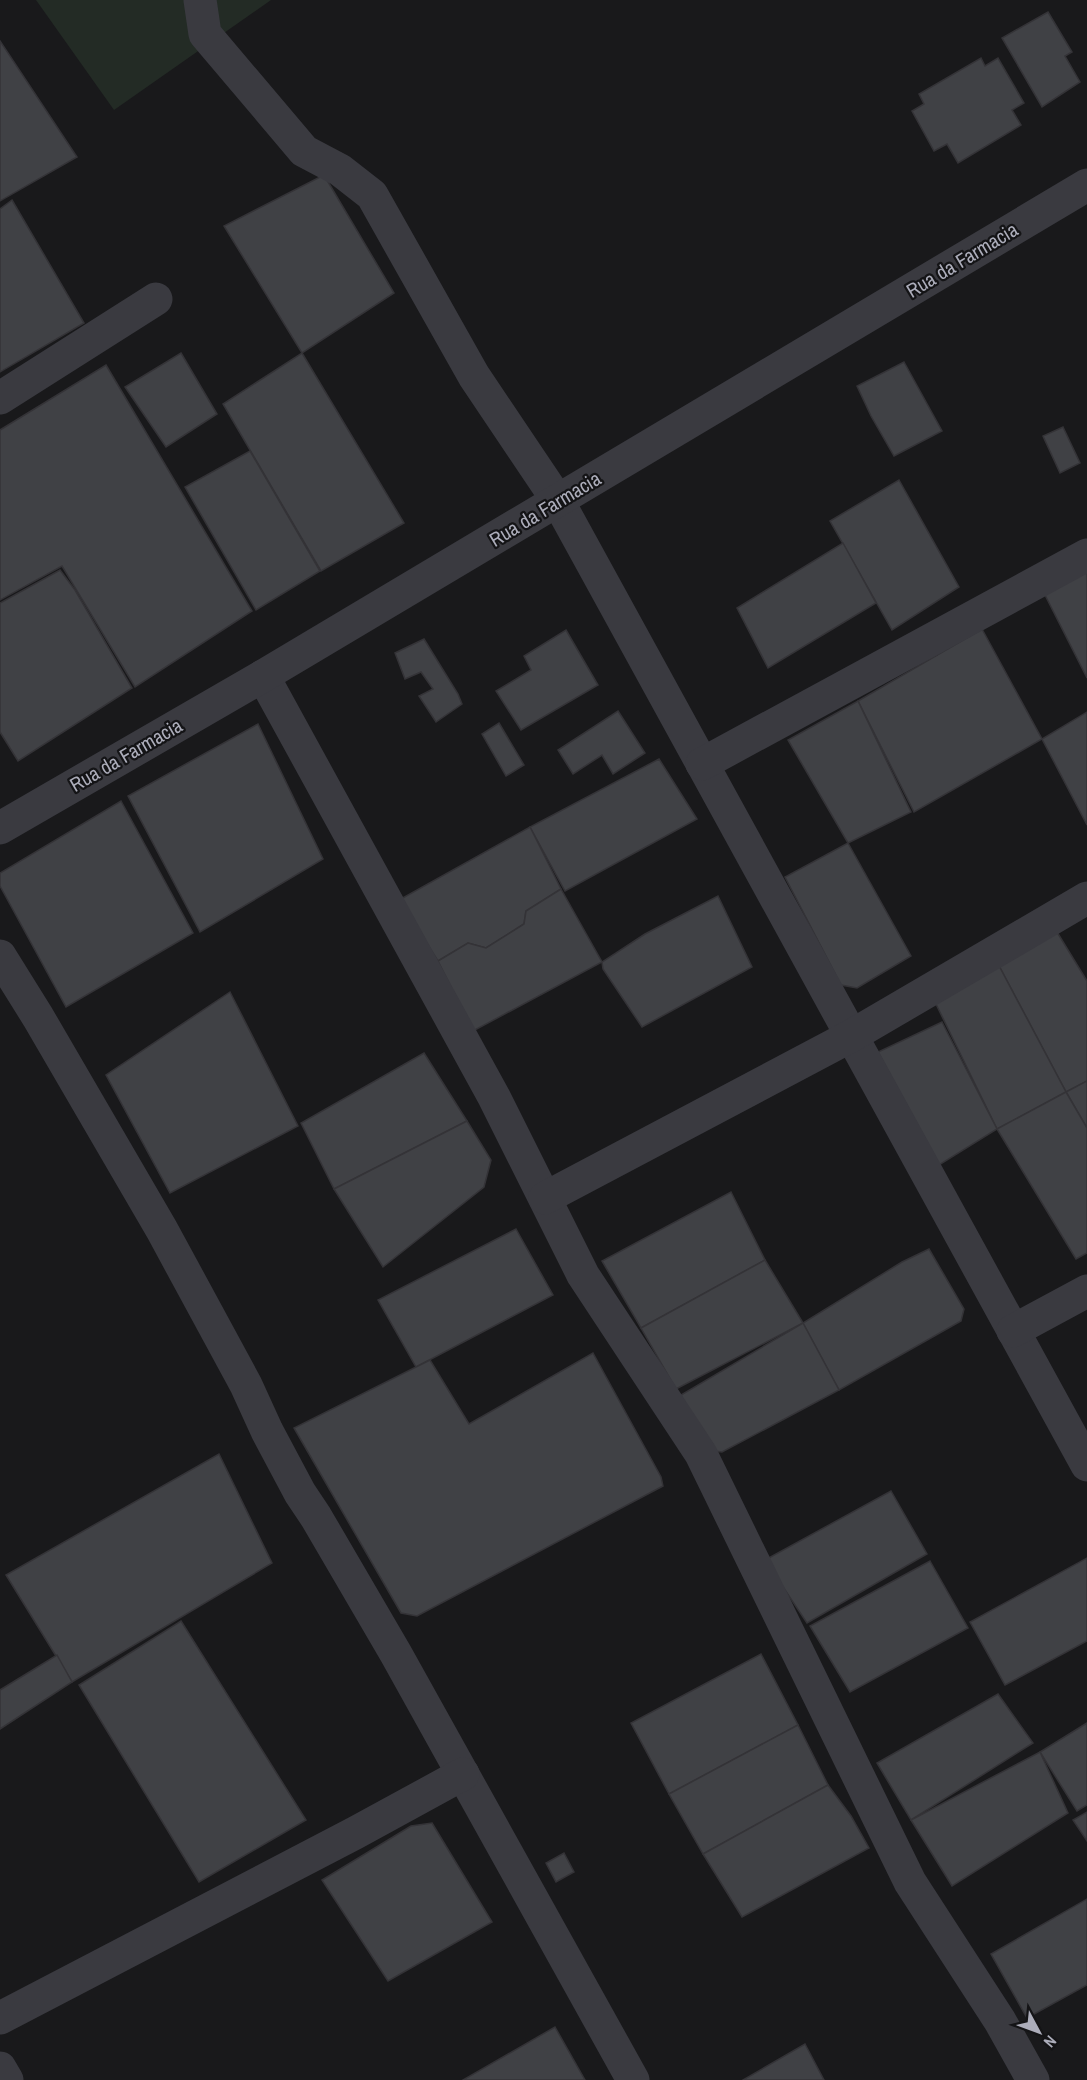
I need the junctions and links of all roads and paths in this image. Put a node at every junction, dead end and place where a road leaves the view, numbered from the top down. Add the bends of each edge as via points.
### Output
1 (200, 0) edge
2 (1087, 186) edge
3 (156, 299) dead end
4 (0, 398) edge
5 (558, 501) junction
6 (1087, 555) edge
7 (263, 676) junction
8 (702, 764) junction
9 (0, 828) edge
10 (1087, 898) edge
11 (0, 956) edge
12 (851, 1036) junction
13 (544, 1198) junction
14 (1087, 1291) edge
15 (1013, 1331) junction
16 (1087, 1465) edge
17 (463, 1774) junction
18 (0, 2018) edge
19 (0, 2068) edge
20 (7, 2080) edge
21 (633, 2080) edge
22 (1033, 2080) edge

1 - 5 street via 205,34 304,151 340,170 372,195 474,376
2 - 5 street, Rua da Farmacia
3 - 4 street
5 - 7 street, Rua da Farmacia
5 - 8 street
6 - 8 street
7 - 9 street, Rua da Farmacia
7 - 13 street via 483,1076
8 - 12 street
10 - 12 street
11 - 17 street via 162,1230 300,1493
12 - 13 street
12 - 15 street
13 - 22 street via 583,1275 701,1454 910,1882 1000,2021
14 - 15 street
15 - 16 street
17 - 18 street
17 - 21 street
19 - 20 street

